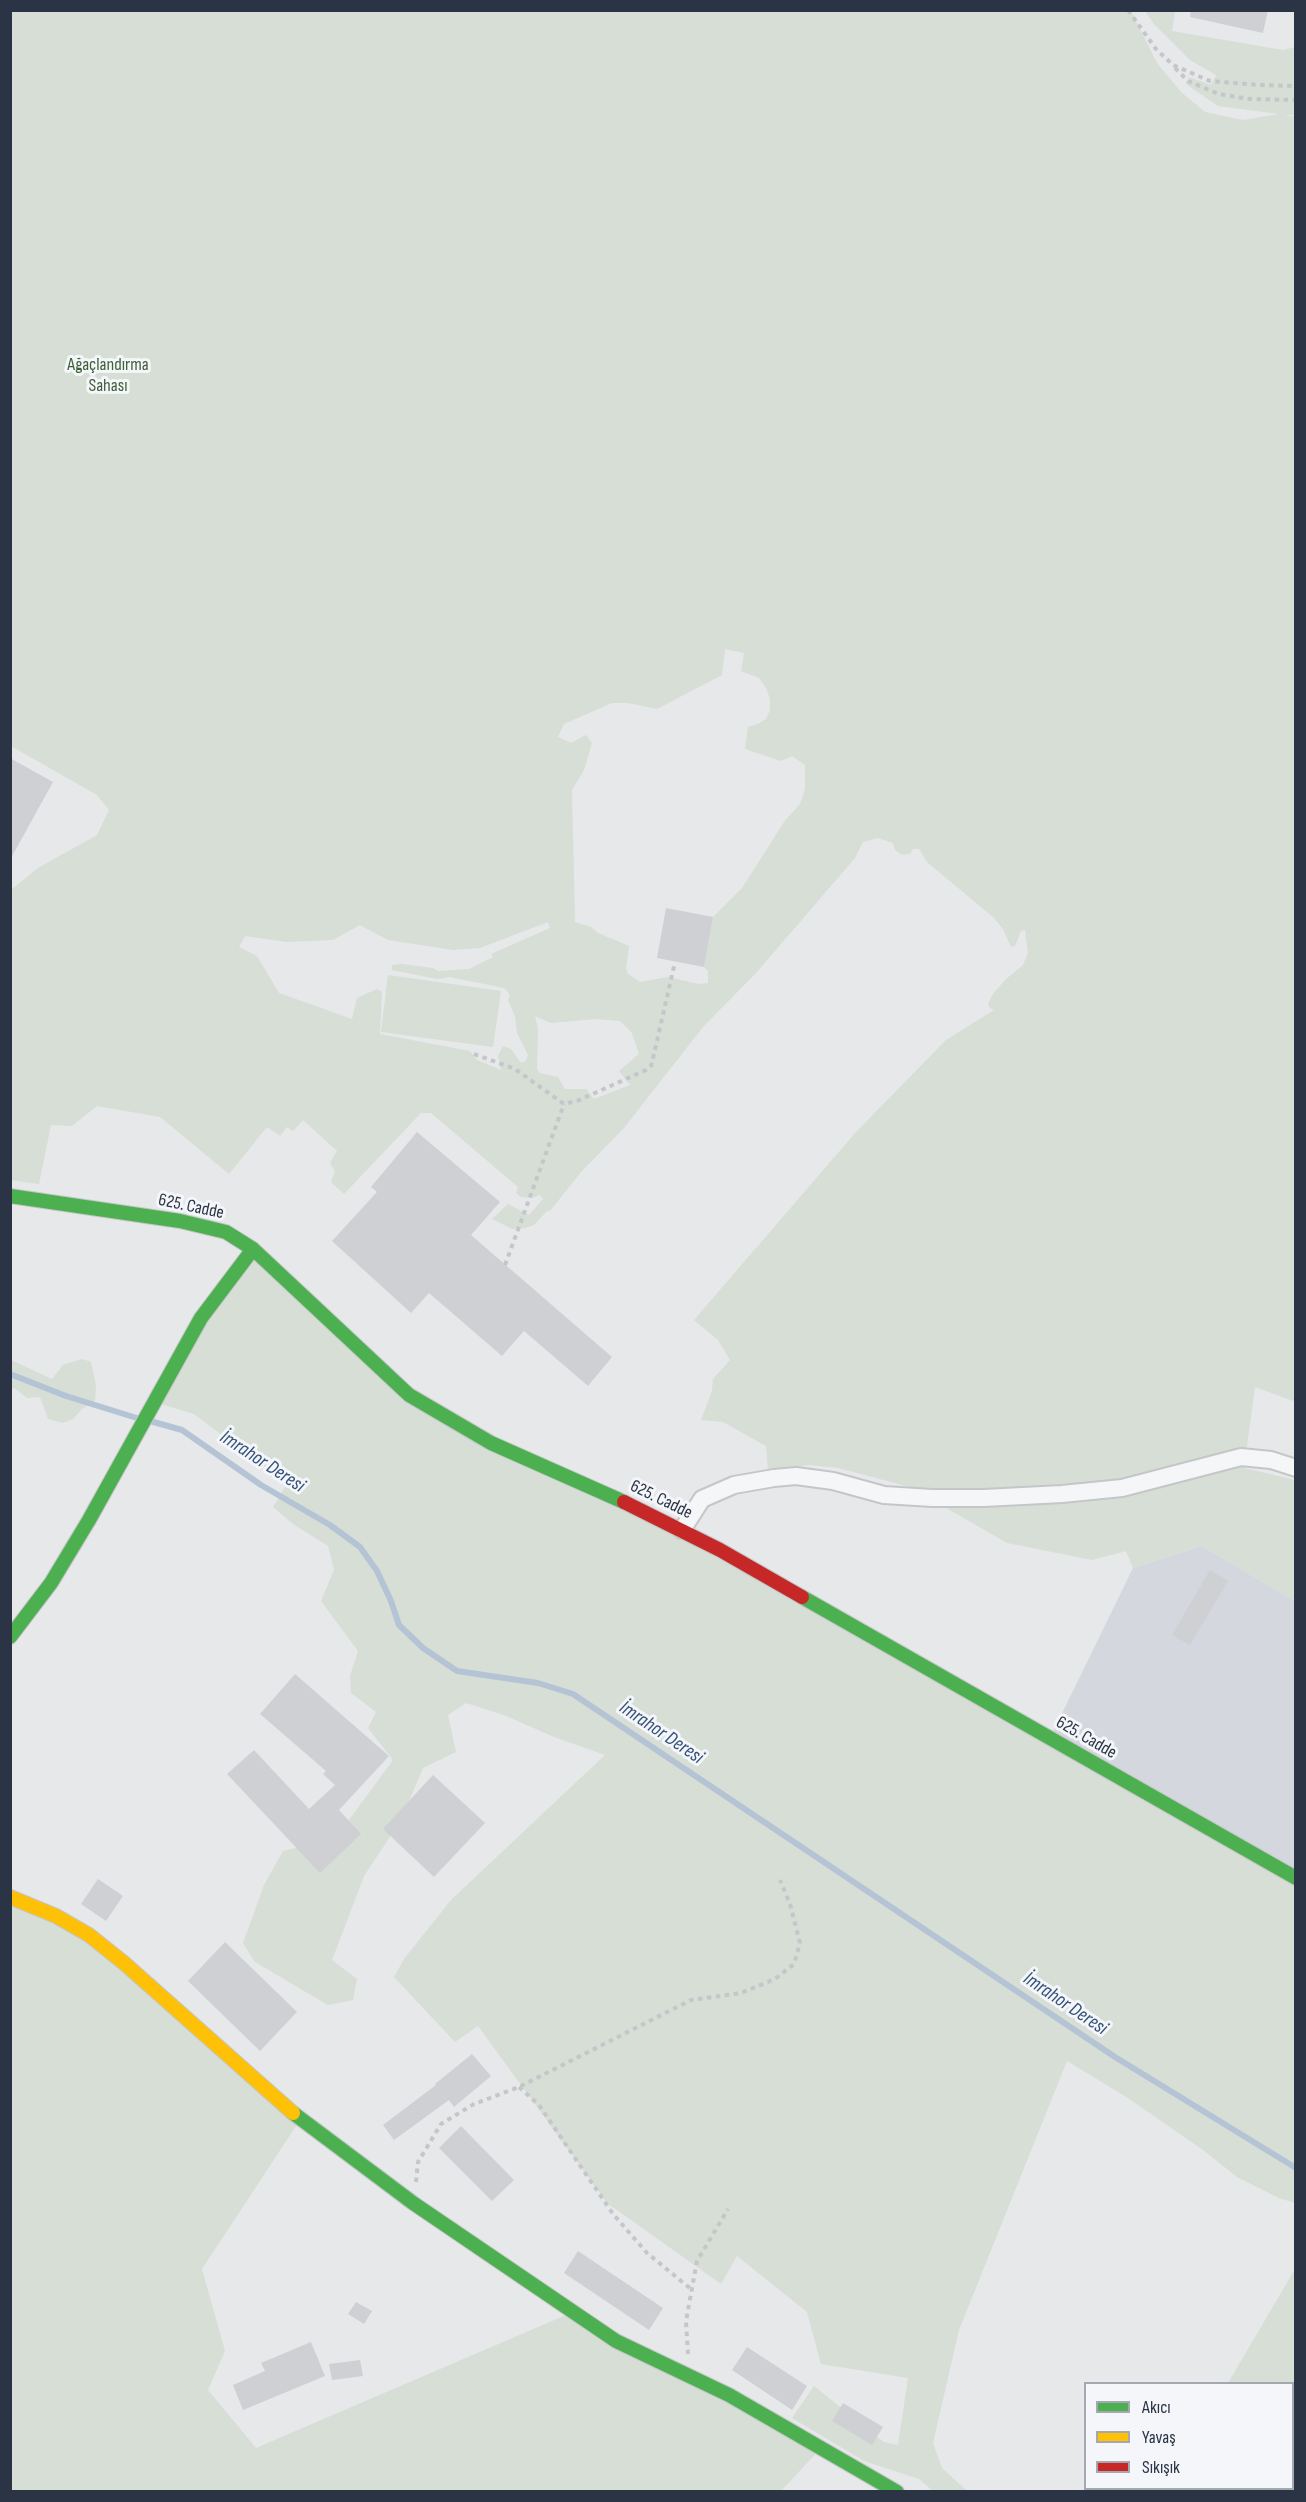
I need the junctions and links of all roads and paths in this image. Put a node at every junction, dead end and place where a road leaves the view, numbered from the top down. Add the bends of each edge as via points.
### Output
1 (1128, 10) edge
2 (1173, 65) junction
3 (1296, 86) edge
4 (1296, 99) edge
5 (675, 962) dead end
6 (474, 1054) dead end
7 (564, 1104) junction
8 (10, 1196) edge
9 (253, 1249) junction
10 (505, 1264) dead end
11 (1296, 1468) edge
12 (682, 1530) junction
13 (10, 1637) edge
14 (1296, 1878) edge
15 (780, 1880) dead end
16 (10, 1897) edge
17 (519, 2087) junction
18 (413, 2204) junction
19 (728, 2209) dead end
20 (691, 2289) junction
21 (688, 2357) dead end
22 (897, 2492) edge

1 - 2 path via 1156,49
2 - 3 path via 1210,81
2 - 4 path via 1188,81 1219,94
5 - 7 path via 651,1066
6 - 7 path via 515,1069
7 - 10 path
8 - 9 street, 625. Cadde via 210,1228 226,1232
9 - 12 street, 625. Cadde via 408,1395 491,1443
9 - 13 street via 201,1318 51,1583
11 - 12 street via 1241,1457 1122,1488 984,1498 884,1495 833,1481 796,1476 774,1478 734,1485 702,1499
12 - 14 street, 625. Cadde
15 - 17 path via 800,1943 794,1964 775,1979 741,1993 691,2000
16 - 18 street via 56,1916 98,1942 300,2120
17 - 18 path via 474,2104 441,2124 418,2162
17 - 20 path via 539,2105 613,2214 647,2253
18 - 22 street via 616,2340 729,2395
19 - 20 path via 697,2261
20 - 21 path via 686,2321

